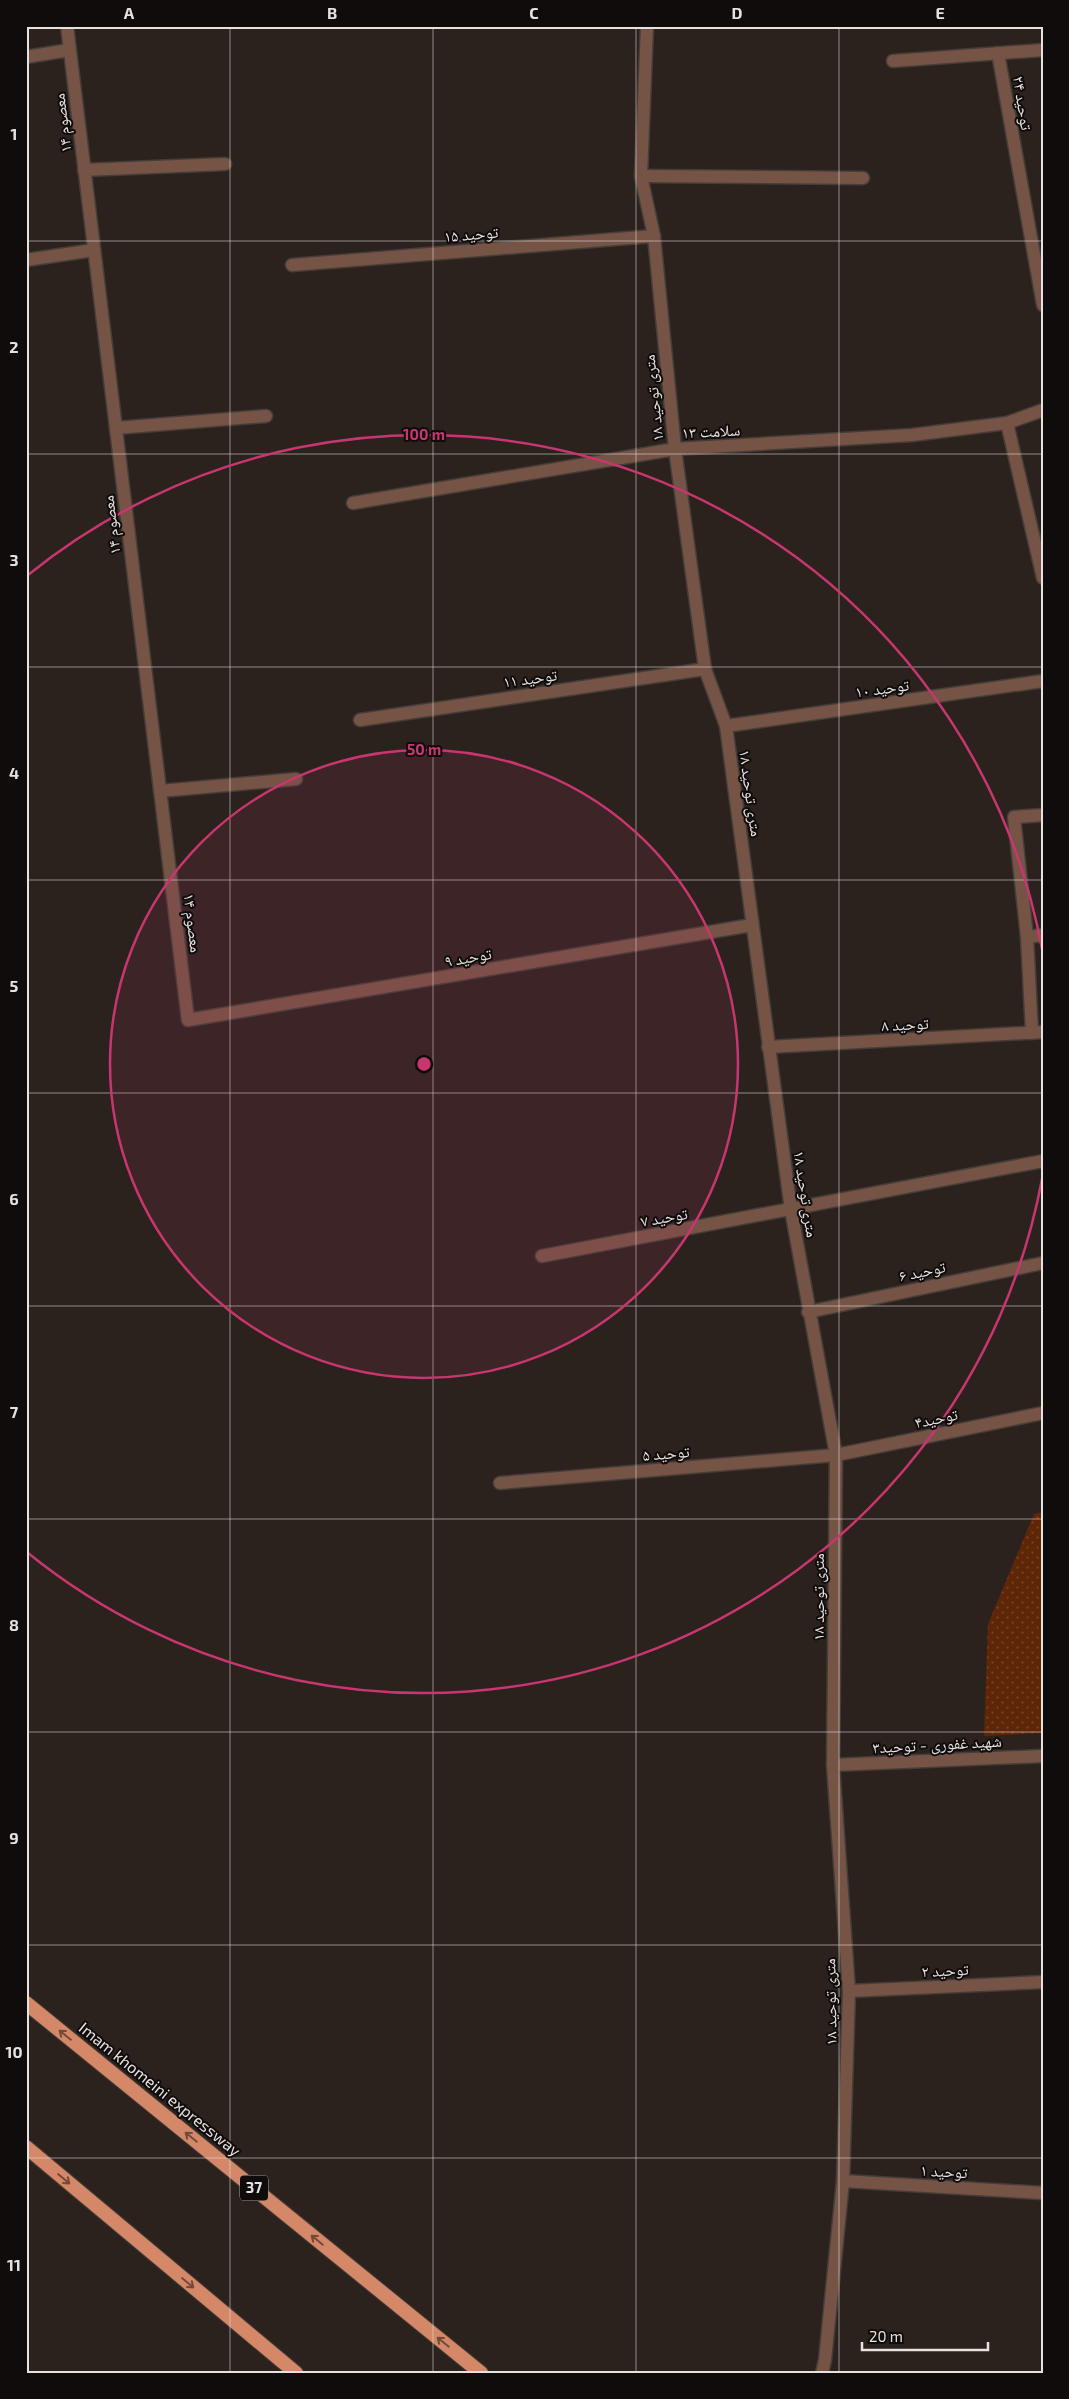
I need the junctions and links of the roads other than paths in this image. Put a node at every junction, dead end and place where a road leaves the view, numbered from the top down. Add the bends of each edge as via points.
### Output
1 (67, 26) edge
2 (647, 26) edge
3 (70, 50) junction
4 (1043, 50) edge
5 (998, 53) junction
6 (26, 57) edge
7 (892, 61) dead end
8 (225, 164) dead end
9 (84, 170) junction
10 (641, 176) junction
11 (863, 178) dead end
12 (654, 236) junction
13 (94, 250) junction
14 (26, 260) edge
15 (292, 265) dead end
16 (1043, 305) edge
17 (1043, 410) edge
18 (266, 416) dead end
19 (1007, 422) junction
20 (116, 428) junction
21 (675, 449) junction
22 (353, 503) dead end
23 (1043, 578) edge
24 (705, 669) junction
25 (1043, 681) edge
26 (360, 720) dead end
27 (726, 726) junction
28 (296, 779) dead end
29 (160, 790) junction
30 (1043, 815) edge
31 (752, 925) junction
32 (1043, 935) edge
33 (1027, 937) junction
34 (188, 1020) joint
35 (1037, 1032) edge
36 (768, 1047) junction
37 (1043, 1161) edge
38 (791, 1210) junction
39 (542, 1256) dead end
40 (1043, 1263) edge
41 (808, 1312) junction
42 (1043, 1413) edge
43 (836, 1456) junction
44 (500, 1483) dead end
45 (1043, 1756) edge
46 (833, 1765) junction
47 (1043, 1982) edge
48 (849, 1991) junction
49 (26, 2004) edge
50 (26, 2147) edge
51 (843, 2182) junction
52 (1043, 2194) edge
53 (296, 2373) edge
54 (481, 2373) edge
55 (822, 2373) edge

1 - 3 street, ۱۴ معصوم
2 - 10 street, ۱۸ متری توحید
3 - 6 street
3 - 9 street, ۱۴ معصوم
4 - 5 street, توحید ۲۴
5 - 7 street, توحید ۲۴
5 - 16 street, توحید ۲۴
8 - 9 street
9 - 13 street, ۱۴ معصوم
10 - 11 street
10 - 12 street, ۱۸ متری توحید
12 - 15 street, توحید ۱۵
12 - 21 street, ۱۸ متری توحید
13 - 14 street
13 - 20 street, ۱۴ معصوم
17 - 19 street, سلامت ۱۳
18 - 20 street
19 - 21 street, سلامت ۱۳ via 912,435
19 - 23 street
20 - 29 street, ۱۴ معصوم
21 - 22 street, سلامت ۱۳
21 - 24 street, ۱۸ متری توحید
24 - 26 street, توحید ۱۱
24 - 27 street, ۱۸ متری توحید
25 - 27 street, توحید ۱۰
27 - 31 street, ۱۸ متری توحید
28 - 29 street
29 - 34 street, ۱۴ معصوم
30 - 33 street via 1014,817
31 - 34 street, توحید ۹
31 - 36 street, ۱۸ متری توحید
32 - 33 street
33 - 35 street
35 - 36 street, توحید ۸
36 - 38 street, ۱۸ متری توحید
37 - 38 street, توحید ۷
38 - 39 street, توحید ۷
38 - 41 street, ۱۸ متری توحید
40 - 41 street, توحید ۶
41 - 43 street, ۱۸ متری توحید
42 - 43 street, توحید۴
43 - 44 street, توحید ۵
43 - 46 street, ۱۸ متری توحید
45 - 46 street, شهید غفوری - توحید۳
46 - 48 street, ۱۸ متری توحید
47 - 48 street, توحید ۲
48 - 51 street, ۱۸ متری توحید
54 -> 49 highway, Imam khomeini expressway / 37
50 -> 53 highway
51 - 52 street, توحید ۱
51 - 55 street, ۱۸ متری توحید

